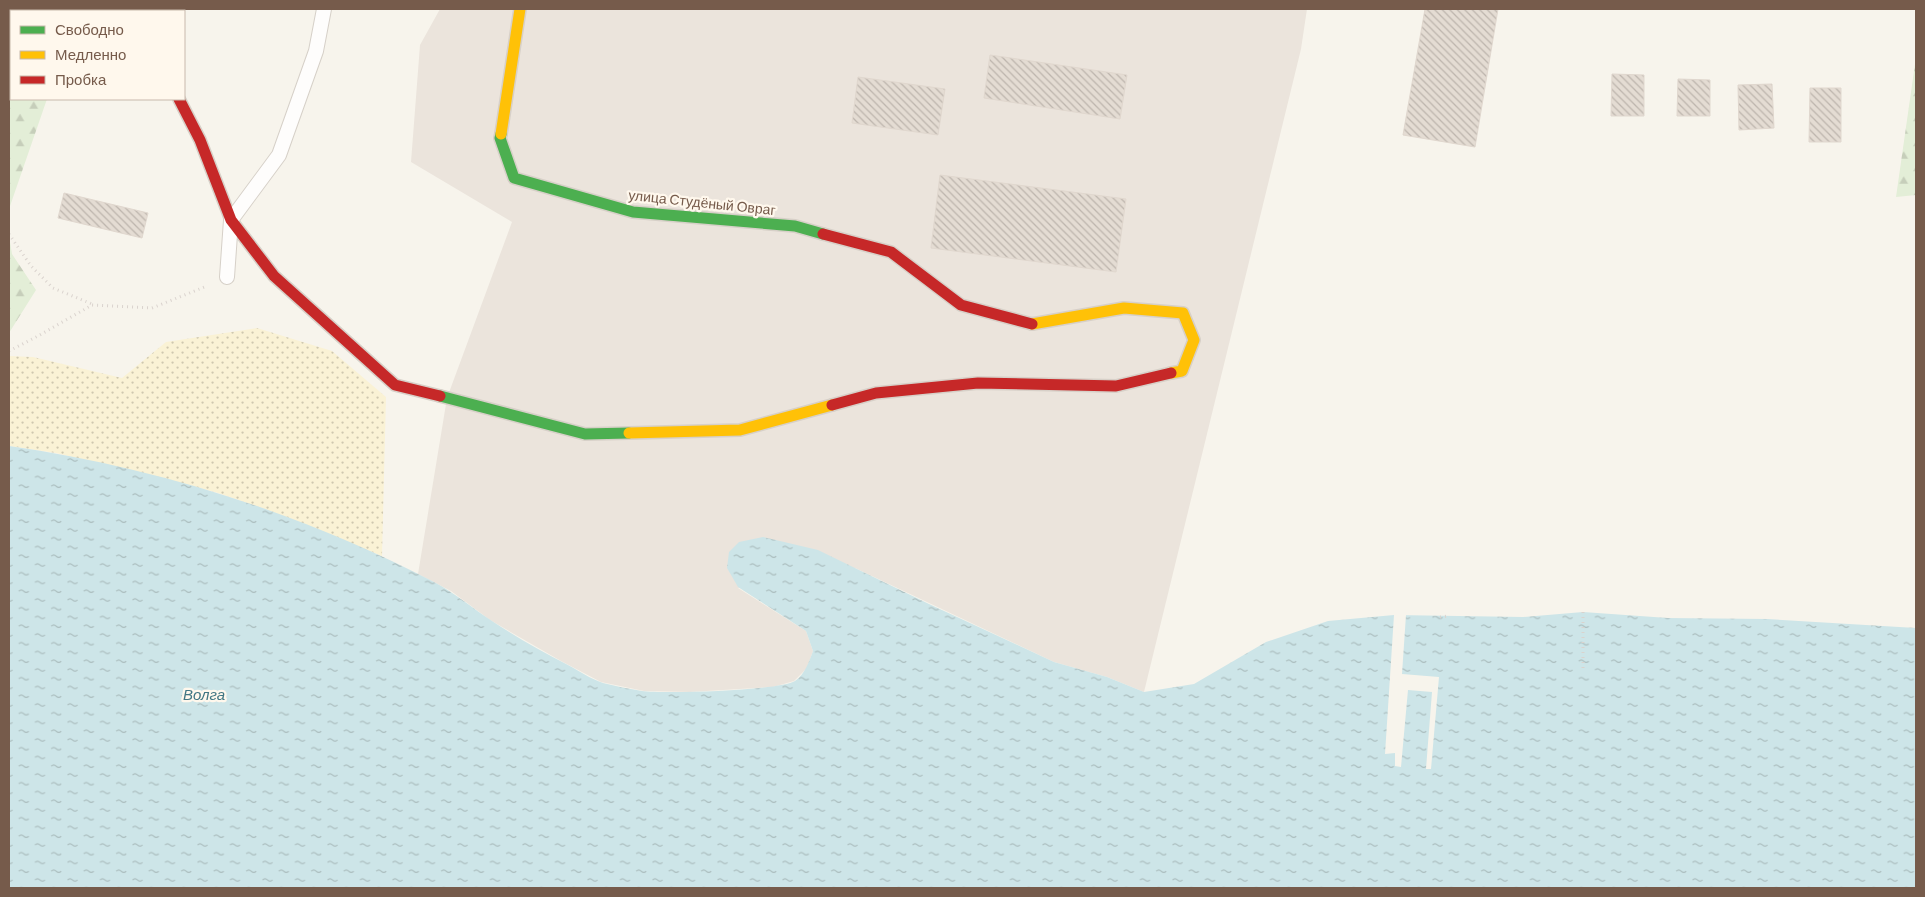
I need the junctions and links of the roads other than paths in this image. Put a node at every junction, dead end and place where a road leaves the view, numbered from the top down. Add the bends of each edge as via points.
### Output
1 (324, 9) edge
2 (520, 9) edge
3 (180, 100) edge
4 (231, 220) junction
5 (227, 277) road end

1 - 4 lane via 316,50 279,155
2 - 4 street, улица Студёный Овраг via 500,138 514,178 633,212 795,226 891,252 961,305 1030,324 1124,308 1183,313 1194,340 1182,371 1116,386 978,382 876,393 740,430 585,434 395,385 274,276
3 - 4 street via 200,140
4 - 5 lane

